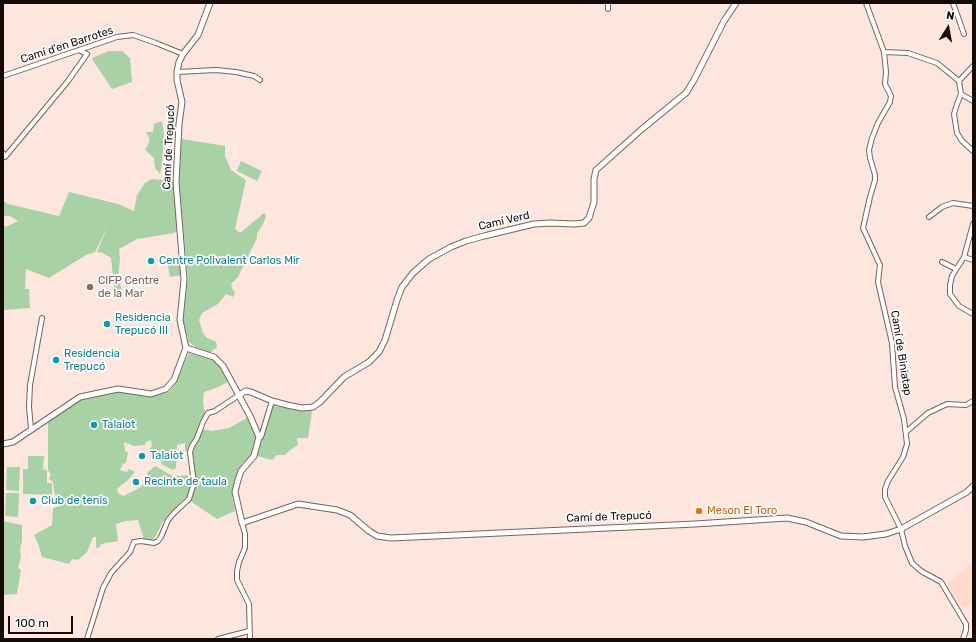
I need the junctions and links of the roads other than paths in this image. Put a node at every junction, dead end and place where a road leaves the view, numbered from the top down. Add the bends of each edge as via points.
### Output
1 (210, 3) edge
2 (608, 3) edge
3 (736, 3) edge
4 (866, 3) edge
5 (953, 3) edge
6 (608, 9) dead end
7 (964, 34) dead end
8 (79, 50) junction
9 (884, 52) junction
10 (183, 54) junction
11 (973, 66) edge
12 (177, 72) junction
13 (969, 72) junction
14 (3, 76) edge
15 (973, 77) edge
16 (260, 80) dead end
17 (959, 81) junction
18 (961, 94) junction
19 (973, 101) edge
20 (973, 151) edge
21 (4, 157) edge
22 (973, 206) edge
23 (929, 217) dead end
24 (973, 224) edge
25 (964, 257) junction
26 (973, 260) edge
27 (942, 262) dead end
28 (956, 269) junction
29 (973, 314) edge
30 (42, 318) dead end
31 (186, 348) junction
32 (239, 395) junction
33 (272, 401) junction
34 (973, 401) edge
35 (31, 429) junction
36 (906, 432) junction
37 (259, 437) junction
38 (3, 444) edge
39 (973, 486) edge
40 (242, 523) junction
41 (901, 529) junction
42 (973, 629) edge
43 (966, 630) junction
44 (249, 631) junction
45 (87, 639) edge
46 (218, 639) edge
47 (250, 639) edge
48 (963, 639) edge

1 - 10 street, Camí de Trepucó via 198,35
2 - 6 street
3 - 33 street, Camí Verd via 686,93 596,170 594,202 589,218 584,223 534,224 466,241 435,256 413,273 402,287 385,340 379,352 369,362 344,377 313,407 302,408
4 - 9 street, Camí de Biniatap
5 - 7 street
8 - 10 street, Camí d'en Barrotes via 117,37 133,35
8 - 14 street, Camí d'en Barrotes
8 - 21 street via 87,54 68,81
9 - 17 street via 908,53 936,63
9 - 36 street, Camí de Biniatap via 885,84 891,96 869,150 875,180 863,228 880,265 878,282 892,343 895,387
10 - 12 street, Camí de Trepucó via 178,62
11 - 13 street
12 - 16 street via 216,70 254,76
12 - 31 street, Camí de Trepucó via 182,102 178,124 176,182 184,280 180,320
13 - 15 street
13 - 17 street
17 - 18 street
18 - 19 street
18 - 20 street via 954,114 957,133
22 - 23 street via 953,203 942,207
24 - 25 street
25 - 26 street
25 - 28 street
27 - 28 street
28 - 29 street via 952,276 950,294 959,306
30 - 35 street via 30,385
31 - 32 street via 214,357 223,366
31 - 35 street via 174,380 166,389 151,394 118,389 80,397
32 - 33 street, Camí Verd via 246,391
32 - 37 street
32 - 45 street via 208,414 190,452 194,483 189,499 168,520 158,541 134,542 130,552 111,573 103,588
33 - 37 street
34 - 36 street via 966,405 947,404 928,413
35 - 38 street via 13,442
36 - 41 street, Camí de Biniatap via 908,444 885,489 885,497
37 - 40 street via 254,456 241,471 235,492
39 - 41 street, Camí de Trepucó via 967,492
40 - 41 street, Camí de Trepucó via 298,504 337,510 350,515 378,536 390,538 787,518 850,537 886,534
40 - 44 street via 245,548 239,562 237,580 248,604
41 - 43 street, Camí de Biniatap via 912,563 941,582 966,624
42 - 43 street
43 - 48 street
44 - 46 street
44 - 47 street

